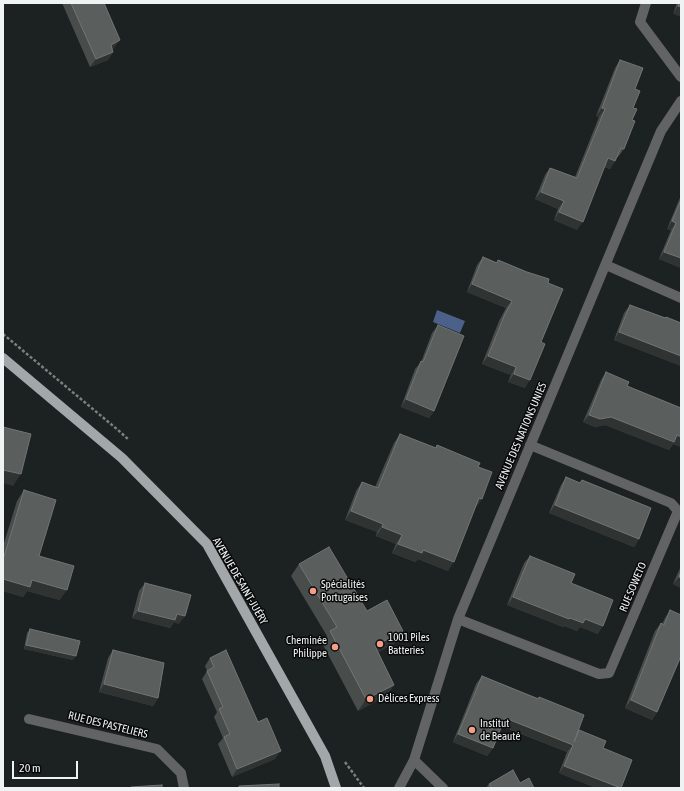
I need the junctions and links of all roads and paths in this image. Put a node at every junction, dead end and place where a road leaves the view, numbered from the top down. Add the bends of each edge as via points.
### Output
1 (646, 3) edge
2 (681, 77) edge
3 (681, 101) edge
4 (606, 265) junction
5 (681, 298) edge
6 (3, 358) edge
7 (530, 445) junction
8 (458, 619) junction
9 (29, 719) dead end
10 (414, 760) junction
11 (184, 788) edge
12 (336, 788) edge
13 (399, 788) edge
14 (443, 788) edge

1 - 2 street via 640,22
3 - 4 street, AVENUE DES NATIONS UNIES via 661,131
4 - 5 street
4 - 7 street, AVENUE DES NATIONS UNIES
6 - 12 main road, AVENUE DE SAINT-JUÉRY via 122,458 207,544 325,756
7 - 8 street, AVENUE DES NATIONS UNIES
7 - 8 street, RUE SOWETO via 671,502 678,512 609,673 599,674
8 - 10 street, AVENUE DES NATIONS UNIES
9 - 11 street, RUE DES PASTELIERS via 157,749 181,773
10 - 13 street, AVENUE DES NATIONS UNIES
10 - 14 street

